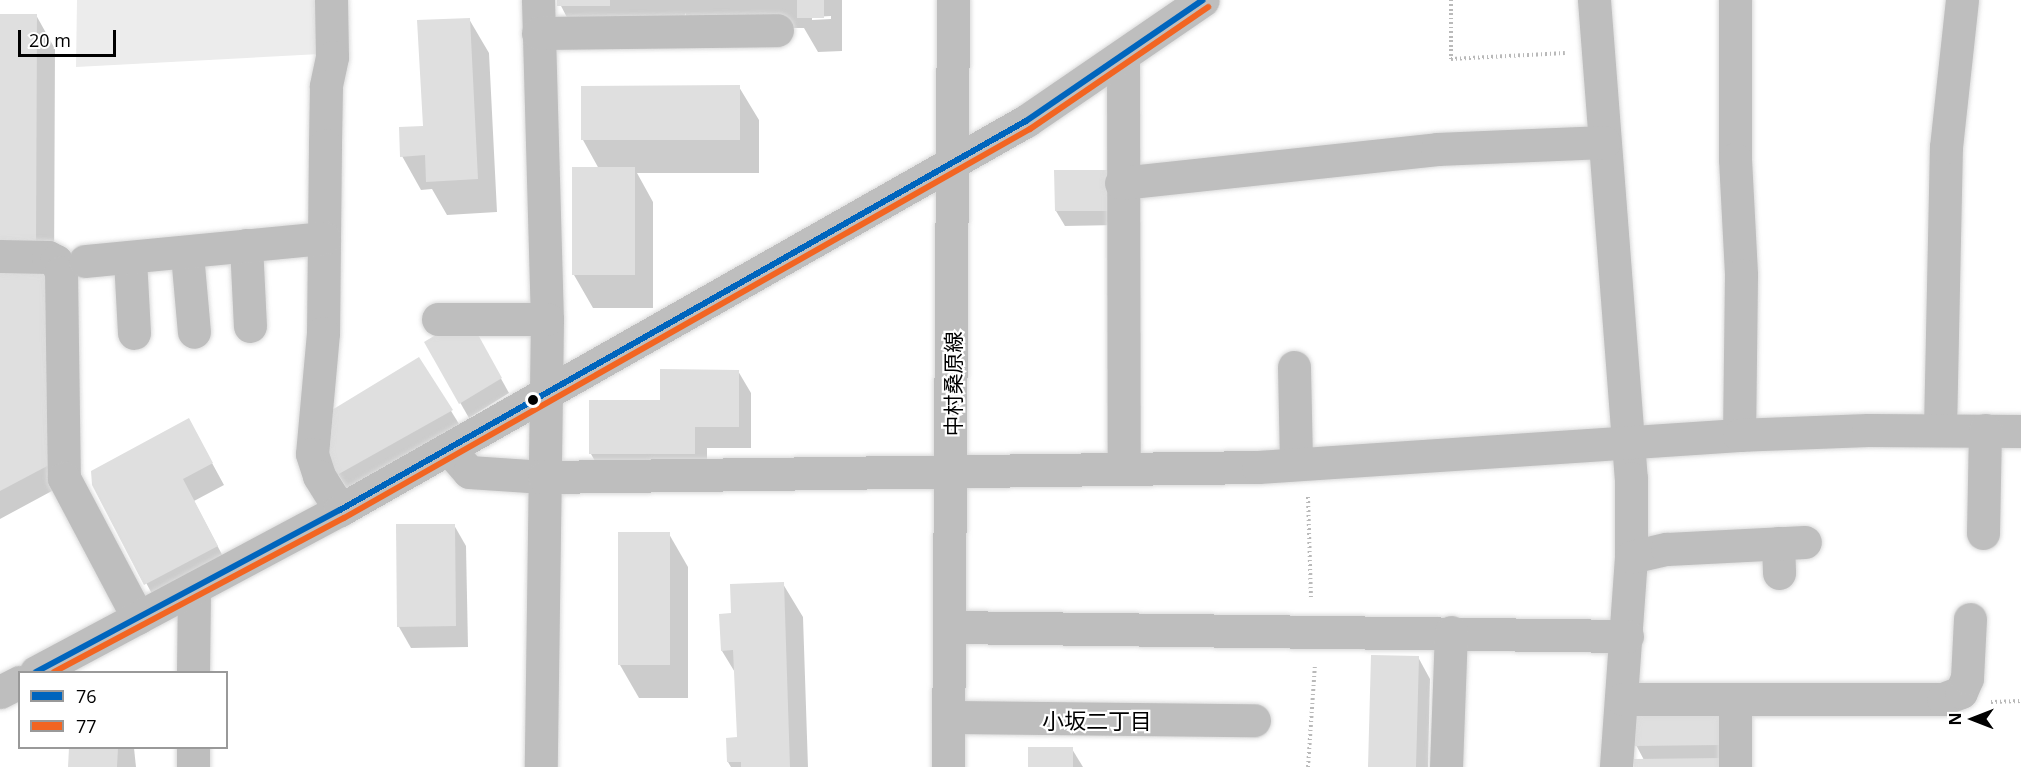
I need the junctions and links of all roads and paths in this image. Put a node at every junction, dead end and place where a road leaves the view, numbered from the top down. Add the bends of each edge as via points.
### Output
1 (331, 0) edge
2 (538, 0) edge
3 (953, 0) edge
4 (1203, 0) edge
5 (1451, 0) edge
6 (1594, 0) edge
7 (1735, 0) edge
8 (1962, 0) edge
9 (777, 30) dead end
10 (538, 33) junction
11 (1596, 52) junction
12 (1123, 56) junction
13 (1604, 142) junction
14 (952, 162) junction
15 (1121, 183) junction
16 (324, 238) junction
17 (246, 245) junction
18 (187, 254) junction
19 (0, 256) edge
20 (130, 259) junction
21 (85, 261) dead end
22 (438, 319) dead end
23 (547, 319) junction
24 (250, 326) dead end
25 (194, 332) dead end
26 (134, 333) dead end
27 (1294, 367) dead end
28 (546, 394) junction
29 (1940, 430) junction
30 (1985, 430) junction
31 (2021, 431) edge
32 (1739, 435) junction
33 (1629, 443) junction
34 (449, 449) junction
35 (1296, 464) junction
36 (1124, 468) junction
37 (952, 469) junction
38 (544, 477) junction
39 (340, 510) junction
40 (1983, 533) dead end
41 (1787, 553) dead end
42 (1631, 556) junction
43 (194, 589) junction
44 (138, 618) junction
45 (1970, 619) dead end
46 (949, 627) junction
47 (1451, 632) junction
48 (1626, 636) junction
49 (38, 671) edge
50 (194, 671) edge
51 (18, 683) edge
52 (0, 692) edge
53 (1622, 699) junction
54 (1735, 699) junction
55 (948, 717) junction
56 (1254, 720) dead end
57 (193, 749) edge
58 (193, 767) edge
59 (542, 767) edge
60 (948, 767) edge
61 (1446, 767) edge
62 (1616, 767) edge
63 (1735, 767) edge

1 - 16 street
2 - 10 street
3 - 14 street, 中村桑原線
4 - 12 street
5 - 11 path via 1451,59
6 - 11 street
7 - 32 street via 1735,159 1741,275
8 - 29 street via 1946,147
9 - 10 street
10 - 23 street
11 - 13 street
12 - 14 street via 1026,121
12 - 15 street
13 - 15 street via 1437,149
13 - 33 street
14 - 28 street
14 - 37 street, 中村桑原線
15 - 36 street
16 - 17 street
16 - 39 street via 323,333 312,454 319,476
17 - 18 street
17 - 24 street
18 - 20 street
18 - 25 street
19 - 44 street via 48,256 56,261 61,272 64,478
20 - 21 street
20 - 26 street
22 - 23 street
23 - 28 street
27 - 35 street
28 - 34 street
28 - 38 street
29 - 30 street
29 - 32 street
30 - 31 street
30 - 40 street
32 - 33 street
33 - 35 street
33 - 42 street
34 - 38 street via 469,472
34 - 39 street
35 - 36 street
36 - 37 street
37 - 38 street
37 - 46 street, 中村桑原線
38 - 59 street
39 - 43 street
41 - 42 street via 1667,549
42 - 48 street
43 - 44 street
43 - 50 street
44 - 49 street
45 - 54 street via 1967,678 1961,693 1943,699
46 - 47 street
46 - 55 street, 中村桑原線
47 - 48 street
47 - 61 street
48 - 53 street
51 - 52 street
53 - 54 street
53 - 62 street
54 - 63 street
55 - 56 street
55 - 60 street, 中村桑原線
57 - 58 street

